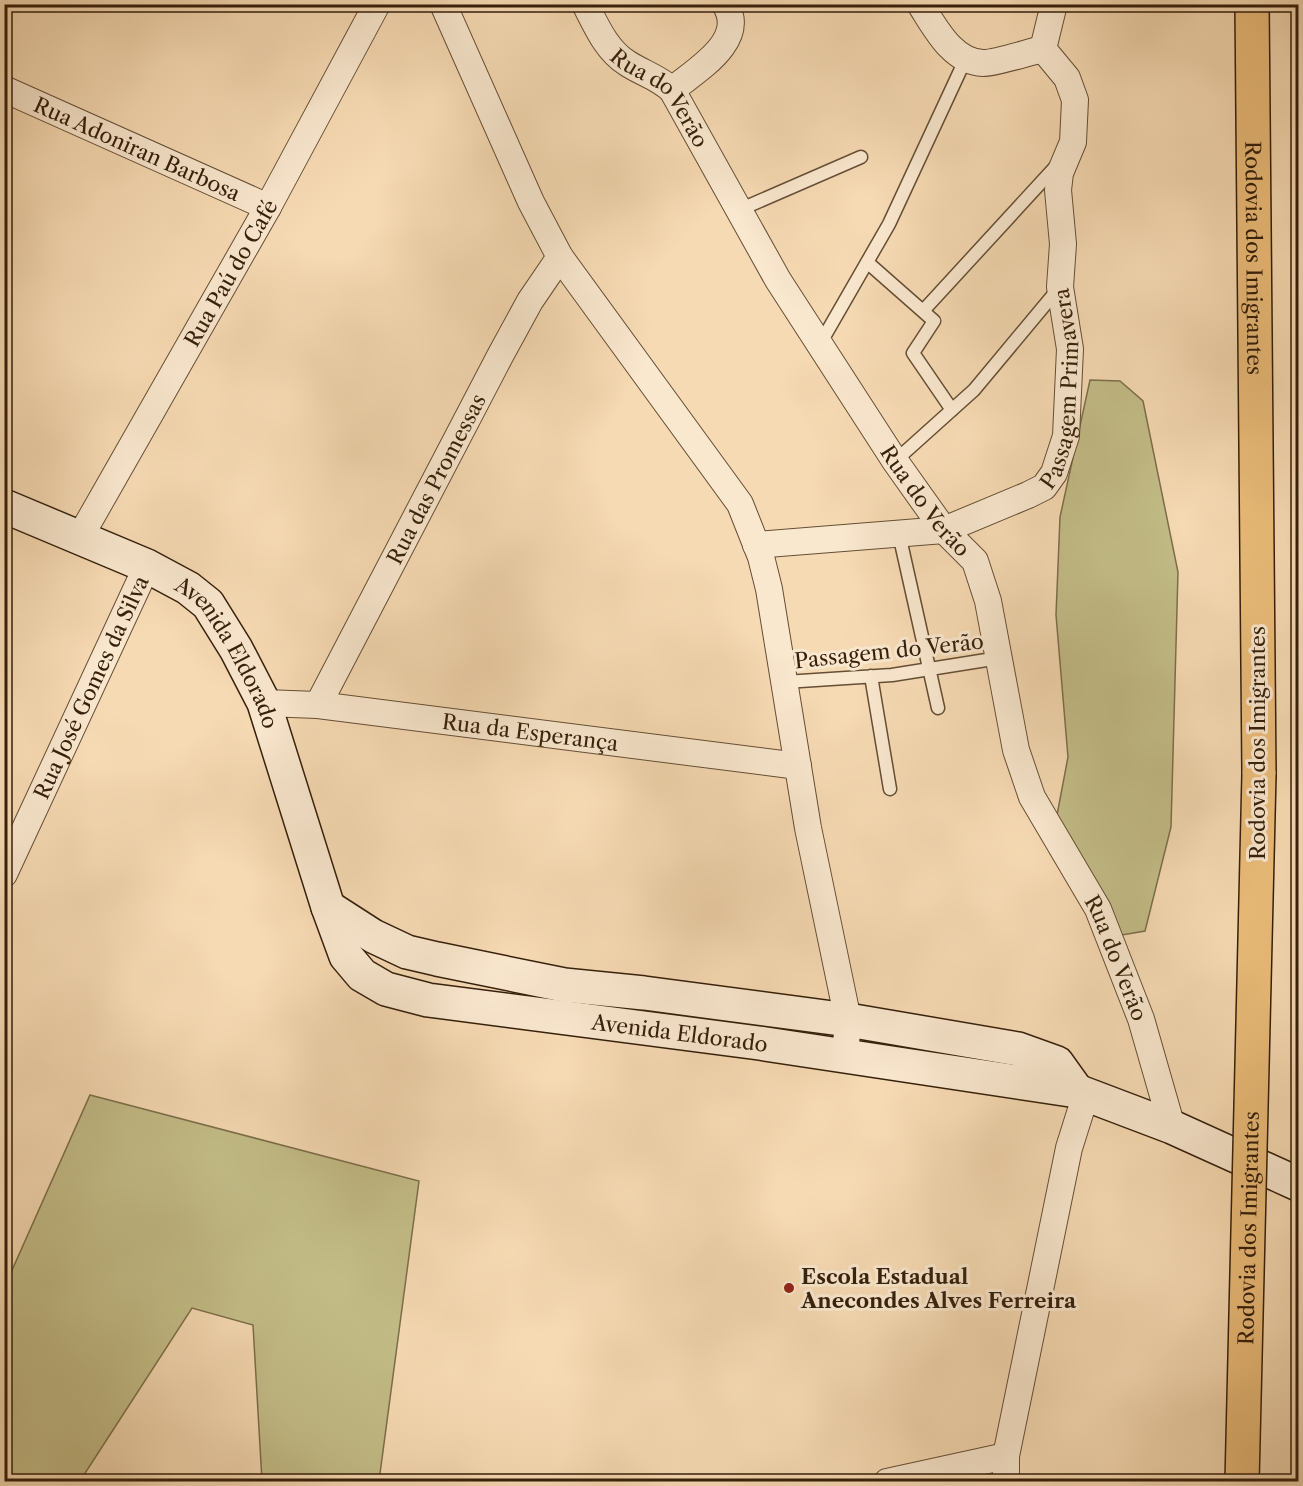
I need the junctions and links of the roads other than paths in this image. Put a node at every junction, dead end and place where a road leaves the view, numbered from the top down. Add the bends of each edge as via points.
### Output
1 (377, 4) edge
2 (442, 4) edge
3 (585, 4) edge
4 (725, 4) edge
5 (920, 4) edge
6 (1054, 4) edge
7 (1252, 4) edge
8 (1043, 49) junction
9 (966, 58) junction
10 (4, 89) edge
11 (672, 90) junction
12 (1066, 155) junction
13 (861, 157) dead end
14 (268, 207) junction
15 (739, 210) junction
16 (560, 257) junction
17 (867, 261) junction
18 (1060, 287) junction
19 (923, 311) junction
20 (820, 344) junction
21 (952, 410) junction
22 (895, 461) junction
23 (4, 506) edge
24 (944, 530) junction
25 (899, 534) junction
26 (80, 537) junction
27 (756, 545) junction
28 (147, 566) junction
29 (999, 658) junction
30 (929, 669) junction
31 (871, 676) junction
32 (785, 682) junction
33 (264, 703) junction
34 (318, 705) junction
35 (938, 708) dead end
36 (798, 766) junction
37 (890, 789) dead end
38 (4, 874) edge
39 (562, 1000) junction
40 (848, 1020) junction
41 (845, 1057) junction
42 (1082, 1092) junction
43 (1172, 1127) junction
44 (1299, 1184) edge
45 (1006, 1456) junction
46 (887, 1482) edge
47 (1006, 1482) edge
48 (1242, 1482) edge

1 - 14 street, Rua Paú do Café
2 - 16 street via 531,202
3 - 11 street, Rua do Verão via 614,53 660,78
4 - 11 street via 730,12 731,32 719,51
5 - 9 street via 945,41
6 - 8 street
7 - 48 highway, Rodovia dos Imigrantes, bridge via 1259,774
8 - 9 street via 984,63
8 - 12 street, Passagem Primavera via 1067,78 1075,100 1073,142
9 - 17 lane via 889,224
10 - 14 street, Rua Adoniran Barbosa
11 - 15 street, Rua do Verão
12 - 18 street, Passagem Primavera via 1058,190 1063,244
12 - 19 lane
13 - 15 lane
14 - 26 street, Rua Paú do Café
15 - 20 street, Rua do Verão
16 - 27 street via 740,504
16 - 34 street, Rua das Promessas via 500,356
17 - 19 lane
17 - 20 lane
18 - 21 lane via 974,390
18 - 24 street, Passagem Primavera via 1070,349 1066,436 1054,473 1044,487
19 - 21 lane via 934,321 913,353
20 - 22 street, Rua do Verão
21 - 22 lane
22 - 24 street, Rua do Verão
23 - 26 main road, Avenida Eldorado
24 - 25 street, Passagem Primavera
24 - 29 street, Rua do Verão via 975,561
25 - 27 street, Passagem Primavera
25 - 30 lane
26 - 28 main road, Avenida Eldorado
27 - 32 street via 769,590
28 - 33 main road, Avenida Eldorado via 188,588 208,604
28 - 38 street, Rua José Gomes da Silva
29 - 30 lane, Passagem do Verão
29 - 43 street, Rua do Verão via 1022,770 1032,797 1098,909 1141,1019
30 - 31 lane, Passagem do Verão
30 - 35 lane
31 - 32 lane, Passagem do Verão
31 - 37 lane
32 - 36 street
33 - 34 street, Rua da Esperança
33 - 39 main road, Avenida Eldorado via 328,907 346,956 362,975 386,989 428,1000
34 - 36 street, Rua da Esperança
36 - 40 street
39 - 40 main road, Avenida Eldorado via 644,993
39 - 41 main road, Avenida Eldorado
40 - 41 street
40 - 42 main road, Avenida Eldorado via 1036,1054 1057,1063
41 - 42 main road, Avenida Eldorado
42 - 43 main road, Avenida Eldorado
42 - 45 street
43 - 44 main road, Avenida Eldorado
45 - 46 street
45 - 47 street

